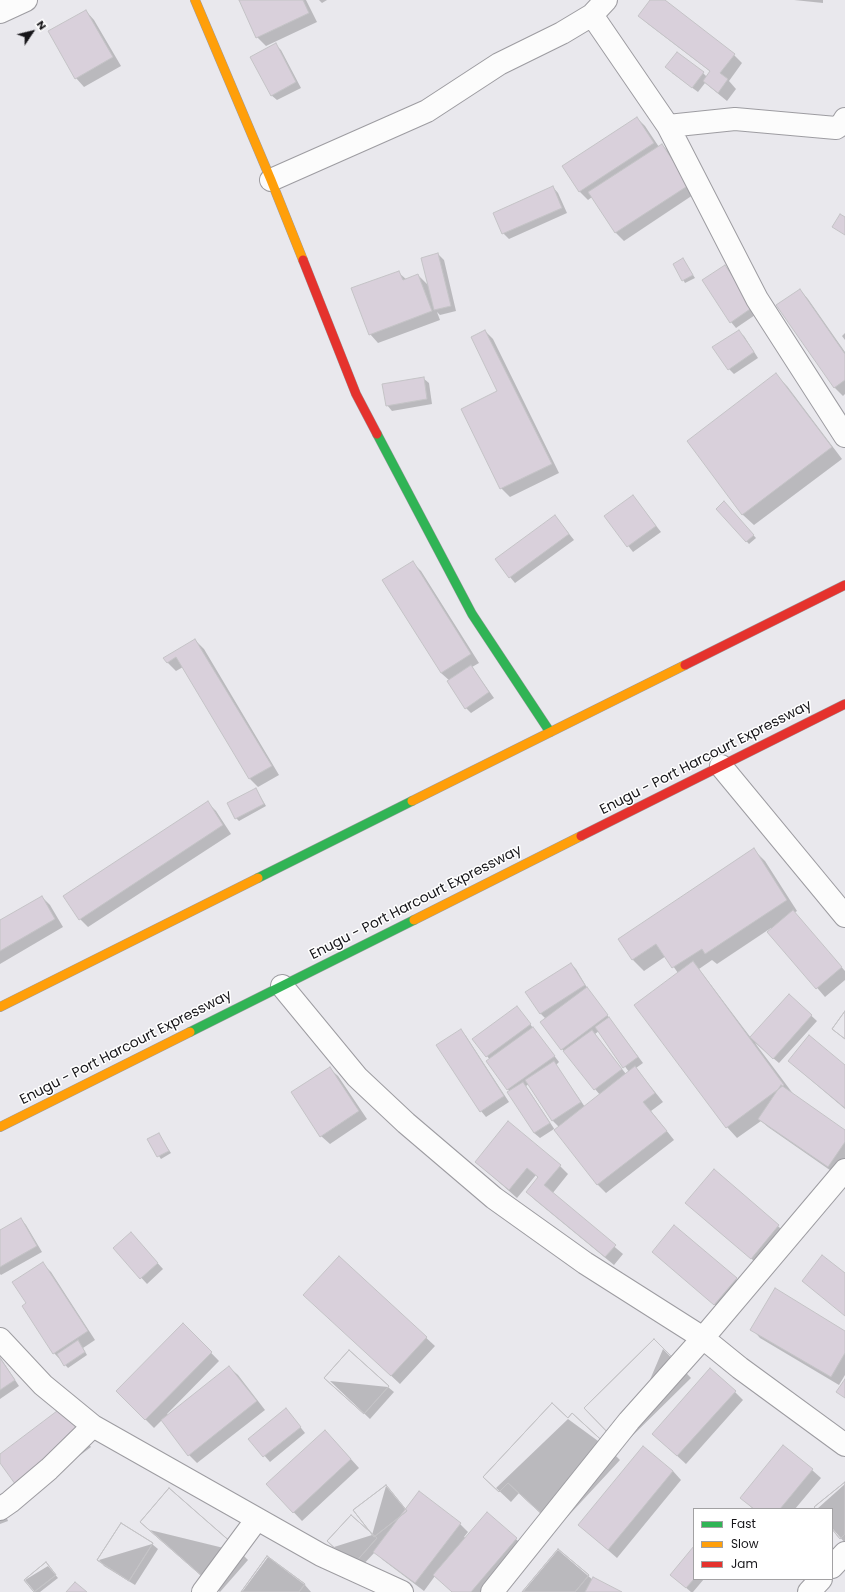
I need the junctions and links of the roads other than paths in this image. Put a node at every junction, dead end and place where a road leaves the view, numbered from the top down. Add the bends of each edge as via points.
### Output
1 (26, 0) edge
2 (195, 0) edge
3 (599, 8) edge
4 (0, 12) edge
5 (845, 119) edge
6 (668, 126) junction
7 (271, 180) junction
8 (845, 436) edge
9 (845, 585) edge
10 (845, 704) edge
11 (550, 732) junction
12 (721, 766) junction
13 (845, 916) edge
14 (282, 986) junction
15 (0, 1007) edge
16 (0, 1127) edge
17 (845, 1170) edge
18 (703, 1338) junction
19 (0, 1339) edge
20 (93, 1426) junction
21 (845, 1445) edge
22 (0, 1509) edge
23 (257, 1519) junction
24 (845, 1553) edge
25 (833, 1566) edge
26 (820, 1580) edge
27 (203, 1592) edge
28 (402, 1592) edge
29 (492, 1592) edge
30 (809, 1592) edge

1 - 4 street
2 - 7 main road
3 - 6 street
3 - 7 street via 562,33 499,64 426,111
5 - 6 street via 836,128 735,119
6 - 8 street via 757,299
7 - 11 main road via 356,394 472,614
9 - 11 main road
10 - 12 main road, Enugu - Port Harcourt Expressway
11 - 15 main road
12 - 13 street
12 - 14 main road, Enugu - Port Harcourt Expressway
14 - 16 main road, Enugu - Port Harcourt Expressway
14 - 18 street via 357,1077 488,1193 585,1263
17 - 18 street
18 - 21 street
18 - 29 street via 629,1421
19 - 20 street via 43,1385
20 - 22 street via 49,1469
20 - 23 street
23 - 27 street
23 - 28 street via 321,1555
24 - 25 street
26 - 30 street

